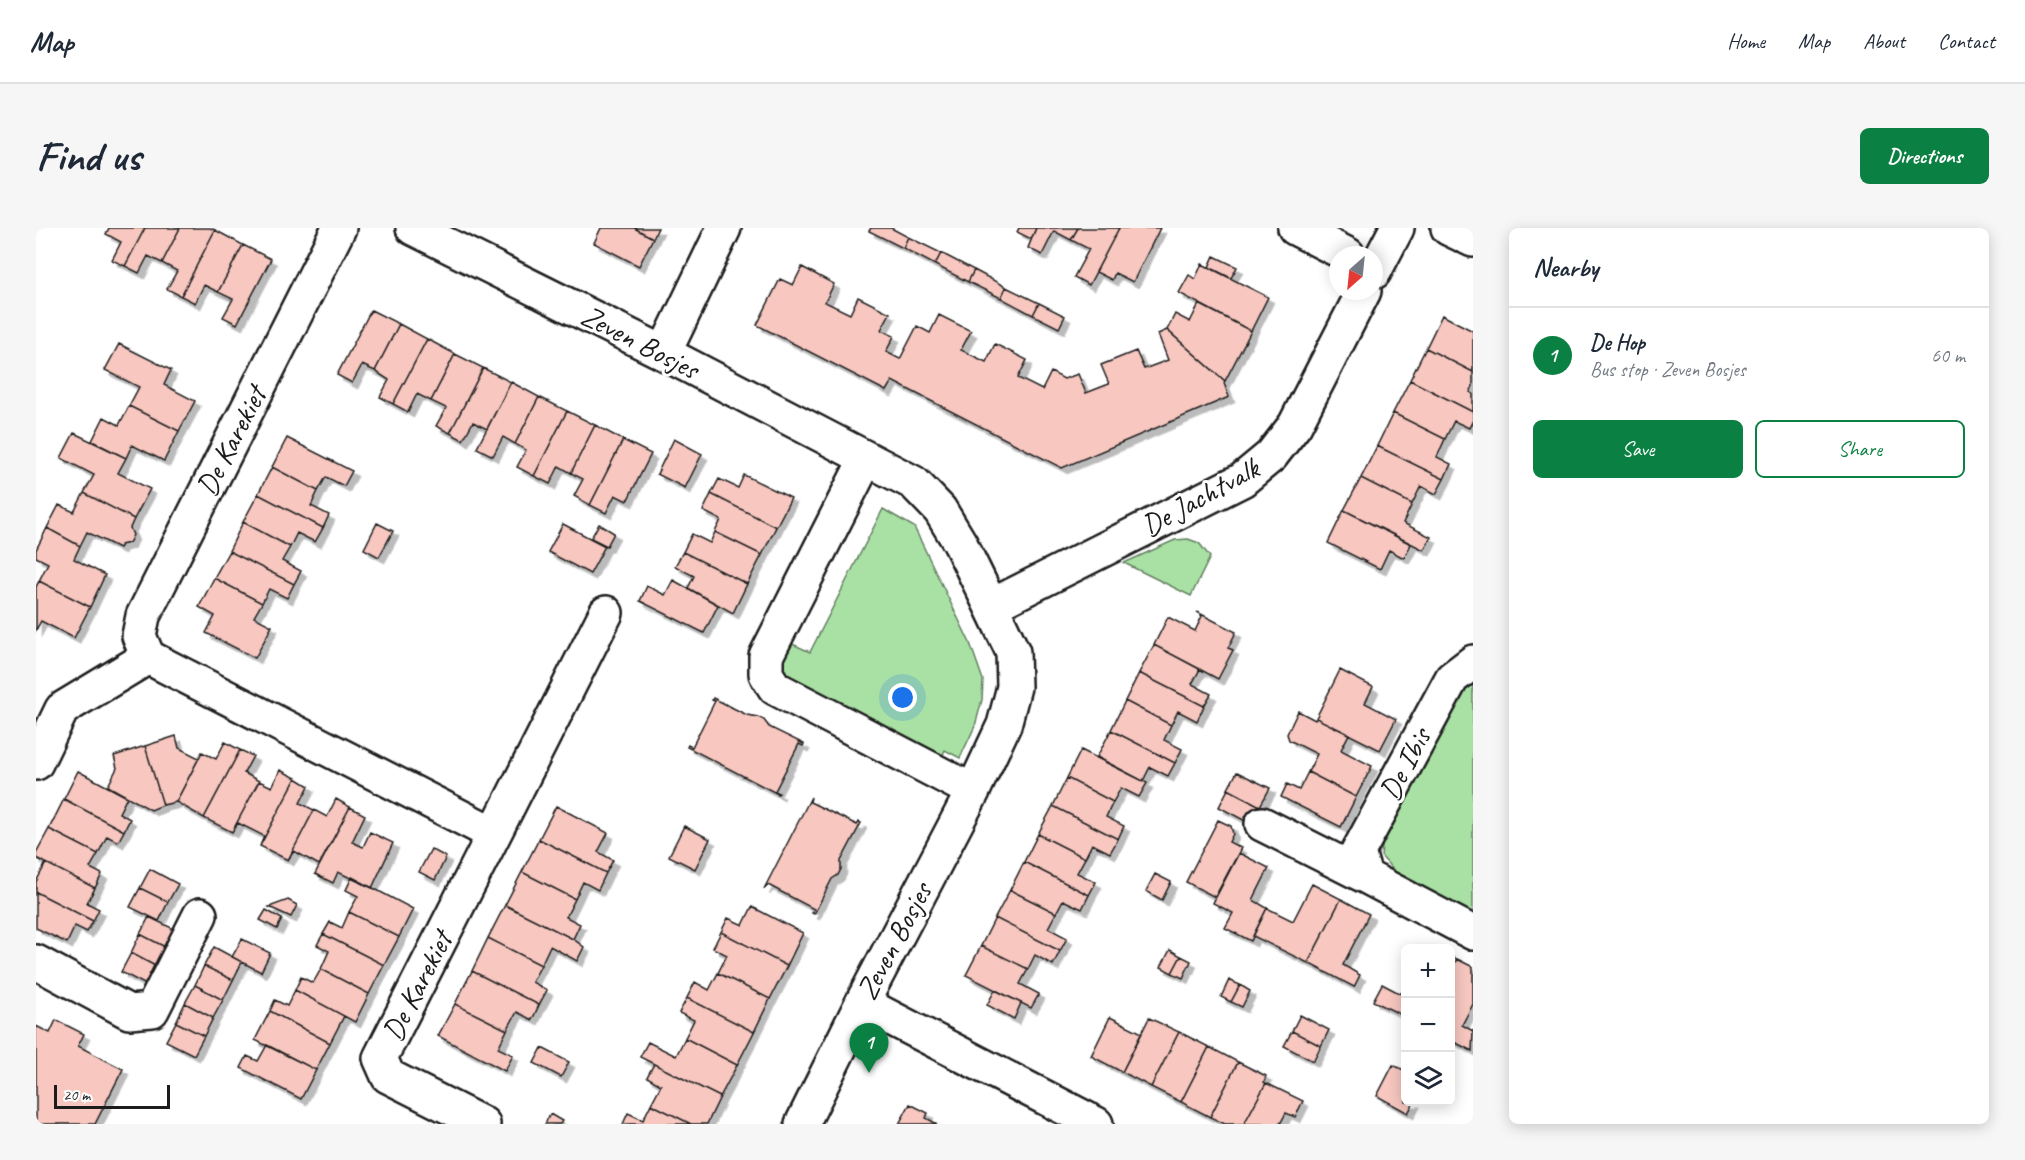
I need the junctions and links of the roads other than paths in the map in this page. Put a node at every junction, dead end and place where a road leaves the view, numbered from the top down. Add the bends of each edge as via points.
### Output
1 (339, 228) edge
2 (413, 228) edge
3 (724, 228) edge
4 (1295, 228) edge
5 (1397, 228) edge
6 (1448, 228) edge
7 (1473, 240) edge
8 (1329, 248) edge
9 (1383, 248) edge
10 (1353, 300) edge
11 (664, 353) junction
12 (866, 459) junction
13 (991, 606) junction
14 (606, 613) dead end
15 (148, 657) junction
16 (1473, 662) edge
17 (36, 763) edge
18 (973, 791) junction
19 (1262, 824) dead end
20 (494, 834) junction
21 (1365, 876) junction
22 (200, 915) dead end
23 (1473, 933) edge
24 (36, 962) edge
25 (862, 1003) junction
26 (483, 1124) edge
27 (802, 1124) edge
28 (1096, 1124) edge

1 - 15 street, De Karekiet via 143,616 139,636
2 - 11 street, Zeven Bosjes
3 - 11 street
4 - 8 street
5 - 9 street, De Jachtvalk
6 - 7 street
10 - 13 street, De Jachtvalk via 1295,425 1272,456 1242,480
11 - 12 street, Zeven Bosjes
12 - 13 street, Zeven Bosjes via 914,483 940,510
12 - 18 street via 766,656 766,674 775,688
13 - 18 street, Zeven Bosjes via 1013,652 1014,687 1004,725
14 - 20 street, De Karekiet
15 - 17 street via 62,709
15 - 20 street
16 - 21 street, De Ibis via 1452,678 1358,852
18 - 25 street, Zeven Bosjes
19 - 21 street
20 - 26 street, De Karekiet via 380,1058 388,1076
21 - 23 street
22 - 24 street via 152,1010 129,1012
25 - 27 street, Zeven Bosjes
25 - 28 street

